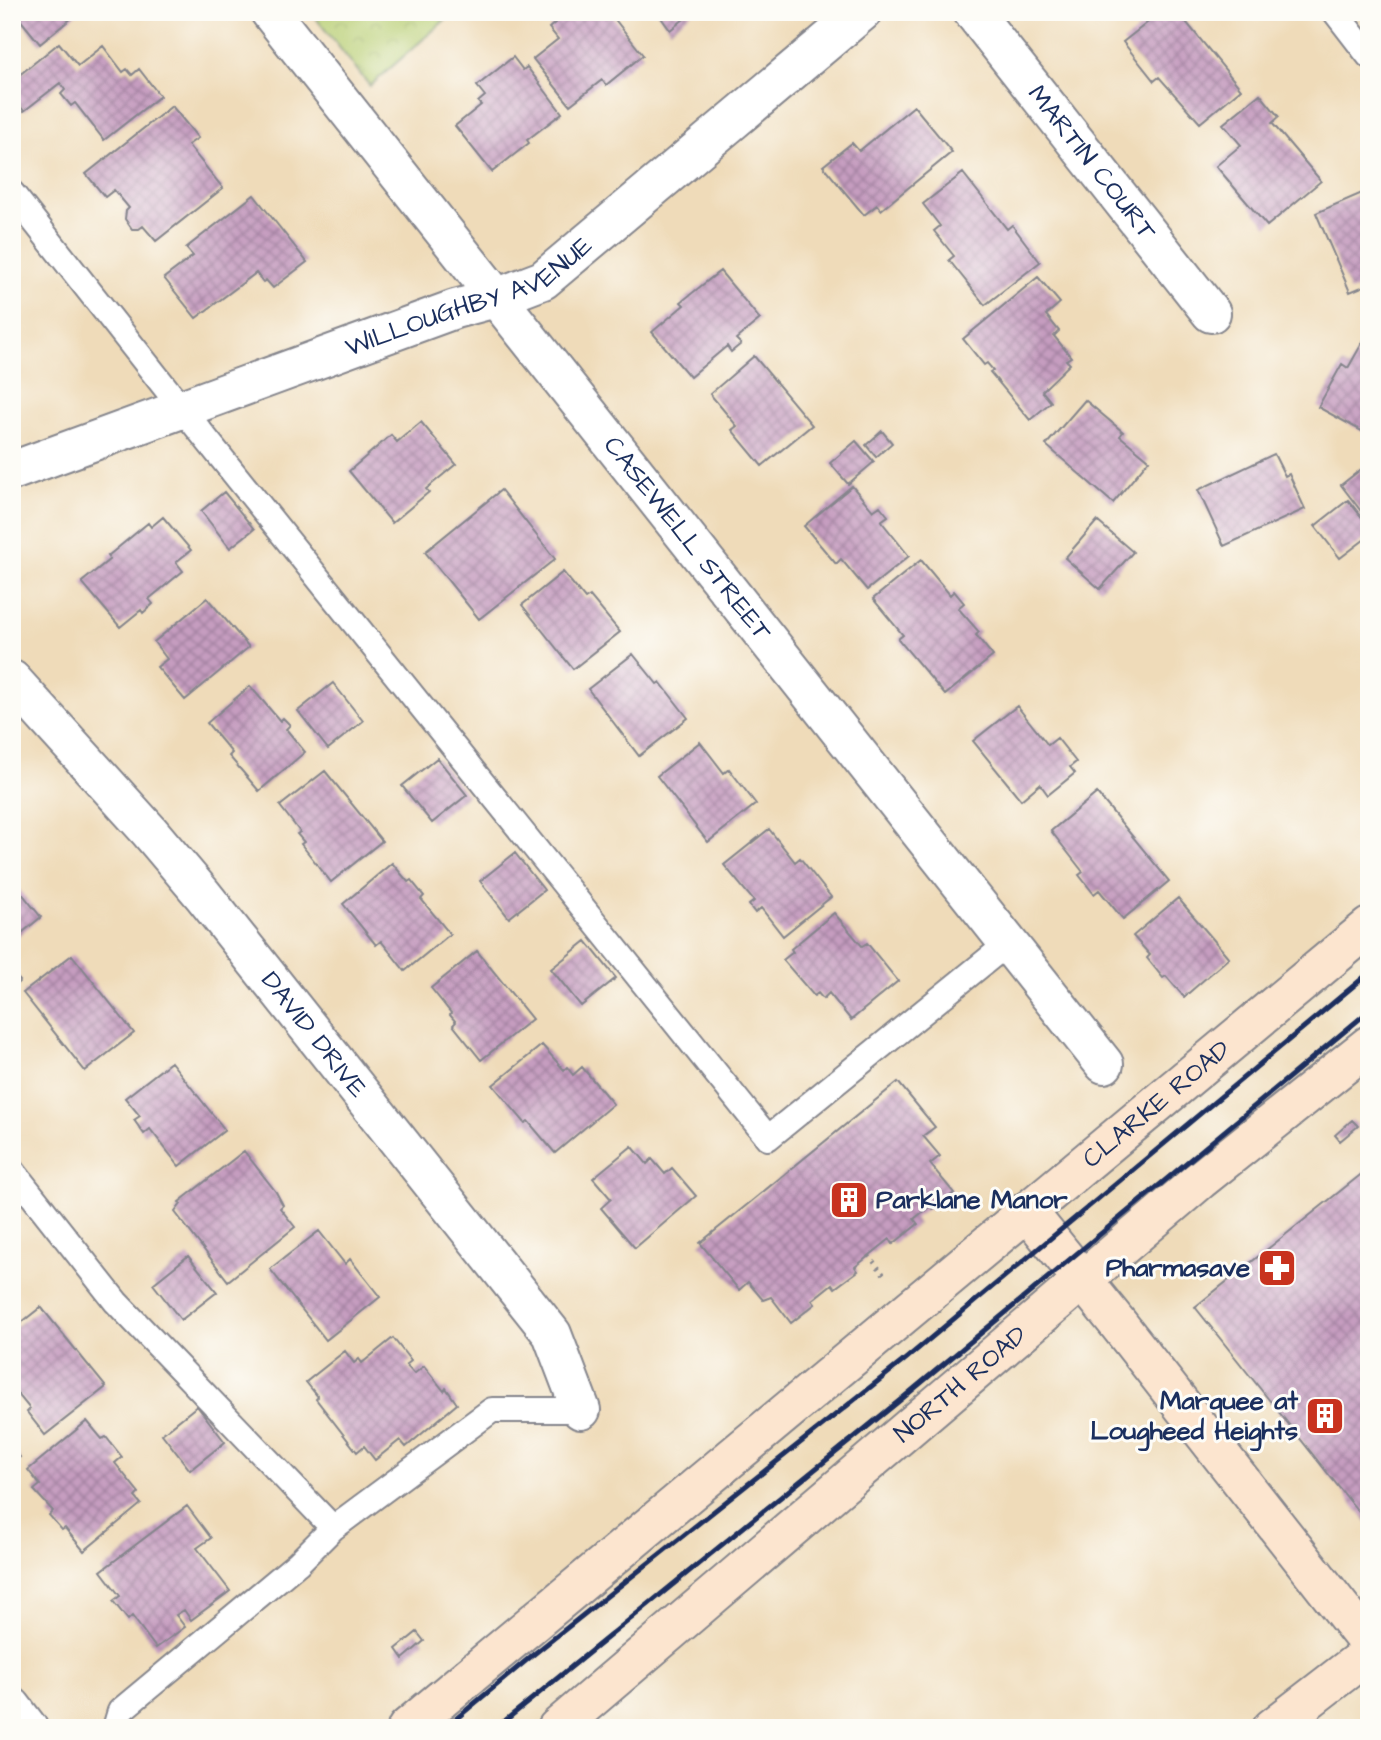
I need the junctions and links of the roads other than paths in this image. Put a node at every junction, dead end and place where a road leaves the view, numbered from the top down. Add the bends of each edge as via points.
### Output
1 (270, 12) edge
2 (862, 12) edge
3 (973, 12) edge
4 (1335, 12) edge
5 (1369, 56) edge
6 (12, 193) edge
7 (496, 298) junction
8 (1211, 313) dead end
9 (183, 410) junction
10 (12, 471) edge
11 (12, 680) edge
12 (1369, 927) edge
13 (1007, 944) junction
14 (1369, 1045) edge
15 (1104, 1064) dead end
16 (12, 1170) edge
17 (1027, 1211) junction
18 (1083, 1280) junction
19 (581, 1410) joint
20 (333, 1528) junction
21 (1369, 1644) edge
22 (1369, 1653) edge
23 (12, 1707) edge
24 (28, 1728) edge
25 (115, 1728) edge
26 (407, 1728) edge
27 (557, 1728) edge
28 (1272, 1728) edge

1 - 7 street, CASEWELL STREET
2 - 7 street, WILLOUGHBY AVENUE via 542,280
3 - 8 street, MARTIN COURT
4 - 5 lane
6 - 9 lane
7 - 9 street, WILLOUGHBY AVENUE
7 - 13 street, CASEWELL STREET
9 - 10 street, WILLOUGHBY AVENUE
9 - 13 lane via 768,1138
11 - 19 street, DAVID DRIVE via 203,895 552,1334
12 - 17 main road, CLARKE ROAD
13 - 15 street, CASEWELL STREET
14 - 18 main road, NORTH ROAD
16 - 20 lane via 116,1302
17 - 18 main road
17 - 26 main road, CLARKE ROAD
18 - 21 main road
18 - 27 main road, NORTH ROAD
19 - 20 lane via 492,1410
20 - 25 lane via 298,1563 120,1711
22 - 28 main road
23 - 24 street

